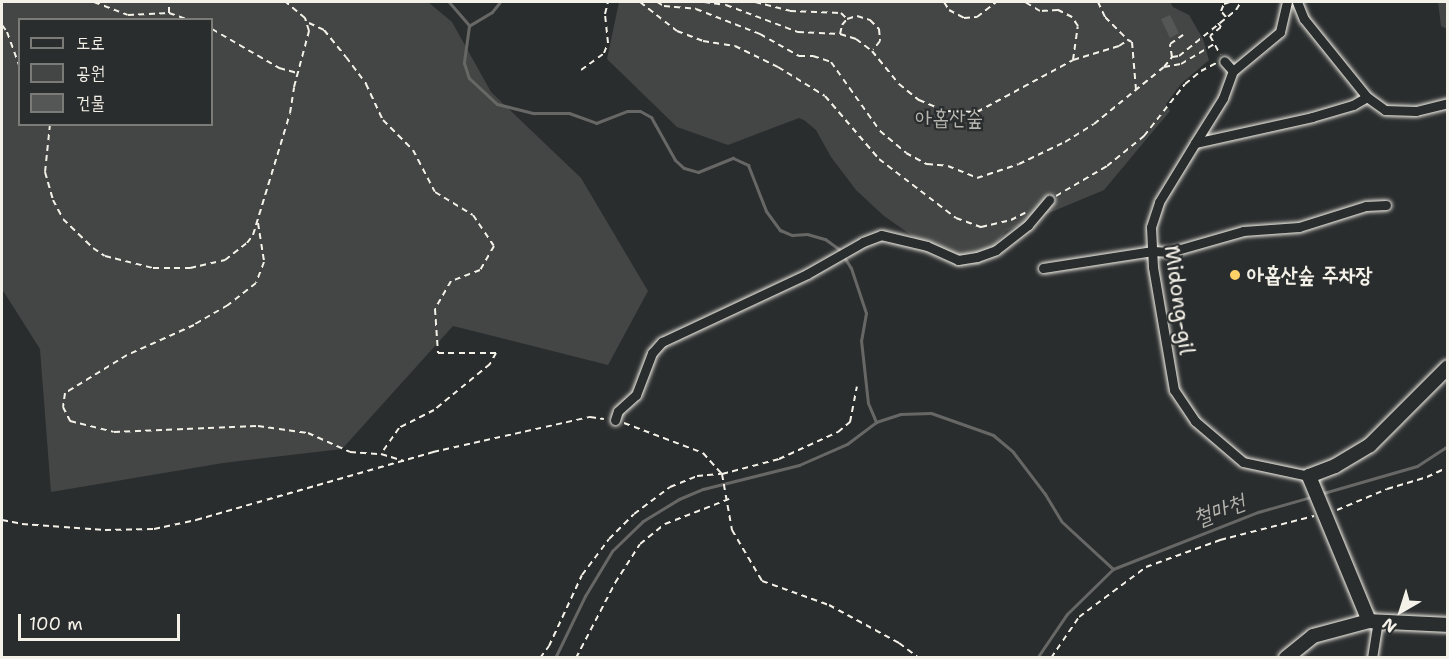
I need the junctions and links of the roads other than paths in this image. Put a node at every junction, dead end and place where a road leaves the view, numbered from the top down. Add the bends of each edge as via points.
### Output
1 (1287, 2) edge
2 (1297, 2) edge
3 (1224, 61) road end
4 (1233, 71) junction
5 (1367, 97) junction
6 (1448, 103) edge
7 (1195, 143) junction
8 (1049, 200) road end
9 (1386, 205) dead end
10 (1152, 251) junction
11 (1043, 267) dead end
12 (1448, 367) edge
13 (615, 420) road end
14 (1312, 482) junction
15 (1374, 621) junction
16 (1448, 625) edge
17 (1286, 657) edge
18 (1372, 657) edge

1 - 4 street via 1280,32
2 - 5 street via 1304,19
3 - 4 street
4 - 7 street, Midong-gil via 1223,98
5 - 6 street via 1385,110 1416,111
5 - 7 street via 1312,117
7 - 10 street, Midong-gil via 1159,202 1151,227
8 - 13 street via 1028,225 996,250 977,257 958,260 927,246 881,235 662,342 652,353 636,395 618,411
9 - 10 street via 1366,206 1299,228 1243,231 1170,252
10 - 11 street
10 - 14 street, Midong-gil via 1174,390 1195,421 1243,462
12 - 14 street via 1370,445
14 - 15 street
15 - 16 street
15 - 17 street via 1313,636
15 - 18 street

